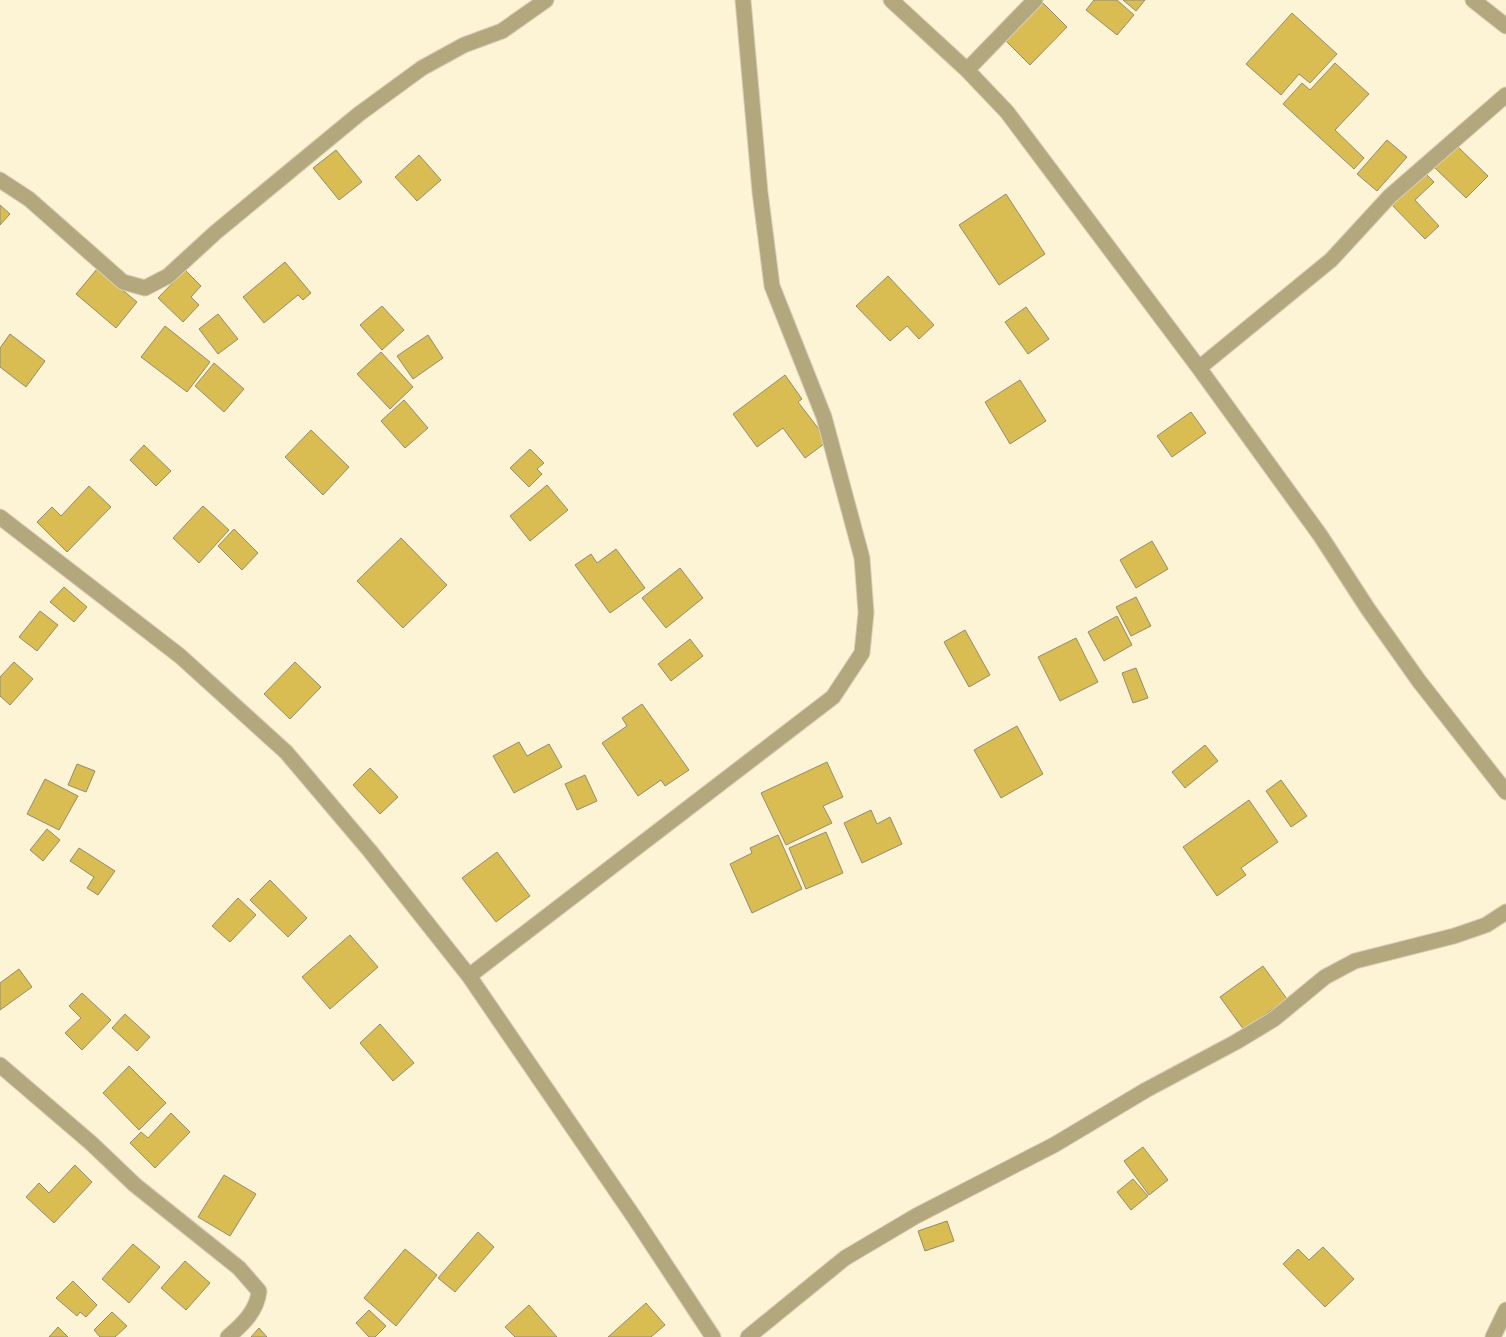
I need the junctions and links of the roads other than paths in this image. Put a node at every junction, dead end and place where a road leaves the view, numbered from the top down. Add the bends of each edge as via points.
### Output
1 (546, 0) edge
2 (744, 0) edge
3 (892, 0) edge
4 (1035, 0) edge
5 (1473, 0) edge
6 (1506, 26) edge
7 (967, 70) junction
8 (1506, 95) edge
9 (0, 180) edge
10 (1199, 368) junction
11 (0, 517) edge
12 (1506, 792) edge
13 (1506, 912) edge
14 (469, 976) junction
15 (0, 1065) edge
16 (1506, 1310) edge
17 (228, 1337) edge
18 (713, 1337) edge
19 (748, 1337) edge
20 (1493, 1337) edge

1 - 9 street via 502,31 464,45 422,68 358,114 168,276 145,288 123,282 28,199
2 - 14 street via 760,192 772,286 824,417 862,558 866,613 862,653 833,697
3 - 7 street
4 - 7 street
5 - 6 street
7 - 10 street via 1007,112
8 - 10 street via 1389,197 1331,260
10 - 12 street via 1320,535 1419,681
11 - 14 street via 180,656 286,752
13 - 19 street via 1486,925 1355,961 1325,977 1274,1019 1236,1042 845,1258
14 - 18 street
15 - 17 street via 91,1143 135,1186 253,1282 259,1291 258,1302
16 - 20 street

